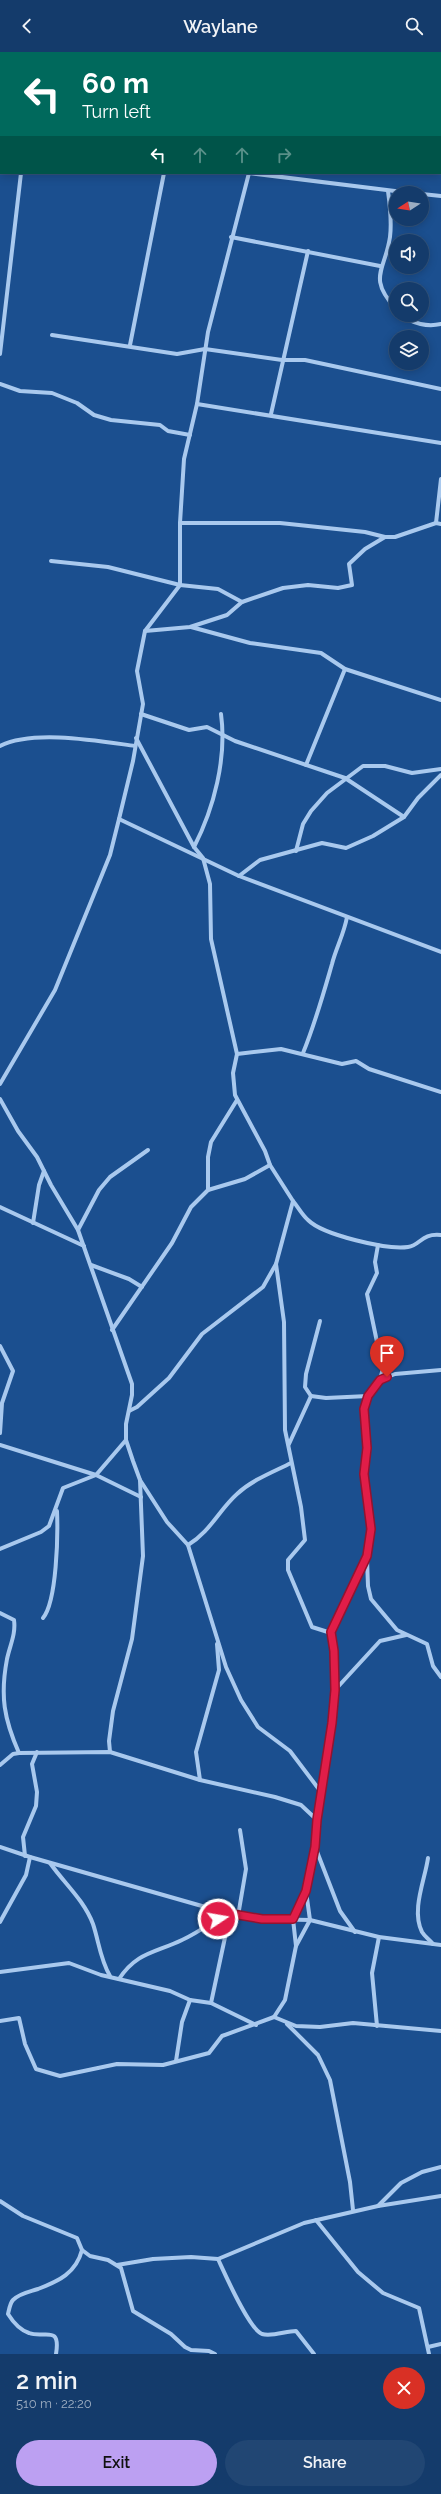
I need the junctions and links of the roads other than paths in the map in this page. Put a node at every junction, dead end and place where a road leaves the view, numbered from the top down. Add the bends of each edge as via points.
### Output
1 (21, 174) edge
2 (164, 174) edge
3 (249, 174) edge
4 (258, 174) edge
5 (388, 191) joint
6 (429, 195) edge
7 (441, 196) edge
8 (231, 237) junction
9 (308, 251) junction
10 (380, 266) junction
11 (389, 301) edge
12 (415, 322) edge
13 (441, 324) edge
14 (52, 335) dead end
15 (130, 345) junction
16 (205, 349) junction
17 (0, 354) edge
18 (282, 360) junction
19 (0, 384) edge
20 (441, 389) edge
21 (197, 404) junction
22 (271, 414) junction
23 (190, 435) junction
24 (441, 443) edge
25 (441, 479) edge
26 (439, 523) edge
27 (180, 524) junction
28 (385, 537) junction
29 (51, 561) dead end
30 (180, 585) junction
31 (242, 602) junction
32 (190, 627) junction
33 (145, 631) junction
34 (345, 669) junction
35 (441, 700) edge
36 (141, 714) junction
37 (221, 714) dead end
38 (224, 736) junction
39 (136, 738) junction
40 (0, 746) edge
41 (135, 746) junction
42 (306, 765) junction
43 (441, 769) edge
44 (441, 774) edge
45 (346, 779) junction
46 (404, 817) junction
47 (119, 819) junction
48 (194, 847) junction
49 (296, 851) junction
50 (203, 858) junction
51 (239, 876) junction
52 (347, 917) junction
53 (441, 952) edge
54 (303, 1053) junction
55 (237, 1054) junction
56 (0, 1084) edge
57 (441, 1092) edge
58 (0, 1099) edge
59 (237, 1100) junction
60 (148, 1150) dead end
61 (270, 1165) junction
62 (44, 1171) junction
63 (208, 1190) junction
64 (293, 1201) junction
65 (0, 1207) edge
66 (32, 1223) junction
67 (78, 1230) junction
68 (441, 1235) edge
69 (378, 1245) junction
70 (84, 1246) junction
71 (276, 1264) junction
72 (91, 1265) junction
73 (142, 1287) junction
74 (320, 1322) dead end
75 (112, 1330) junction
76 (0, 1346) edge
77 (441, 1370) edge
78 (380, 1380) junction
79 (311, 1396) junction
80 (368, 1396) junction
81 (129, 1411) junction
82 (0, 1433) edge
83 (126, 1440) junction
84 (0, 1445) edge
85 (288, 1445) junction
86 (291, 1463) junction
87 (96, 1475) junction
88 (140, 1480) junction
89 (141, 1497) junction
90 (56, 1505) junction
91 (188, 1545) junction
92 (0, 1549) edge
93 (367, 1556) junction
94 (0, 1613) edge
95 (42, 1618) dead end
96 (331, 1632) junction
97 (406, 1635) junction
98 (216, 1637) junction
99 (441, 1677) edge
100 (335, 1690) junction
101 (37, 1752) junction
102 (110, 1752) junction
103 (19, 1753) junction
104 (0, 1765) edge
105 (200, 1780) junction
106 (321, 1792) junction
107 (317, 1820) junction
108 (240, 1830) dead end
109 (0, 1847) edge
110 (315, 1847) junction
111 (25, 1856) junction
112 (30, 1857) junction
113 (428, 1858) dead end
114 (50, 1863) junction
115 (306, 1891) junction
116 (229, 1914) junction
117 (238, 1916) junction
118 (293, 1919) junction
119 (310, 1920) junction
120 (0, 1922) edge
121 (356, 1932) junction
122 (379, 1938) junction
123 (434, 1944) junction
124 (296, 1946) junction
125 (441, 1946) edge
126 (0, 1972) edge
127 (110, 1976) junction
128 (119, 1979) junction
129 (190, 2000) junction
130 (211, 2003) junction
131 (274, 2017) junction
132 (0, 2021) edge
133 (287, 2024) junction
134 (257, 2025) junction
135 (377, 2026) junction
136 (441, 2031) edge
137 (176, 2061) junction
138 (441, 2167) edge
139 (441, 2196) edge
140 (0, 2201) edge
141 (378, 2206) junction
142 (353, 2210) junction
143 (316, 2220) junction
144 (82, 2250) junction
145 (218, 2259) junction
146 (117, 2265) junction
147 (441, 2344) edge
148 (428, 2346) junction
149 (56, 2354) edge
150 (215, 2354) edge
151 (314, 2354) edge
152 (429, 2354) edge

1 - 17 street
2 - 15 street
3 - 8 street
4 - 5 street
5 - 10 street via 390,238
6 - 7 street
8 - 9 street
8 - 16 street
9 - 10 street
9 - 18 street
10 - 11 street via 381,285
12 - 13 street via 432,326
14 - 15 street
15 - 16 street via 177,354
16 - 18 street
16 - 21 street
18 - 20 street via 305,360
18 - 22 street
19 - 23 street via 20,391 52,393 77,403 94,415 111,420 160,425 168,432
21 - 22 street
21 - 23 street
22 - 24 street
23 - 27 street via 183,474
25 - 26 street
26 - 28 street via 395,537
27 - 28 street via 280,523 365,532
27 - 30 street
28 - 31 street via 364,549 349,564 352,585 338,588 308,585 283,588
29 - 30 street via 108,567
30 - 31 street via 218,589
30 - 33 street
31 - 32 street via 227,615
32 - 33 street
32 - 34 street via 250,642 321,653
33 - 36 street via 137,672 143,704
34 - 35 street
34 - 42 street
36 - 38 street via 189,730 207,727
36 - 39 street
37 - 38 street
38 - 42 street
38 - 48 street via 216,788
39 - 41 street
39 - 48 street
40 - 41 street via 11,740 71,737
41 - 47 street
42 - 45 street
43 - 45 street via 412,773 385,766 363,766
44 - 46 street
45 - 46 street
45 - 49 street via 327,793 311,811 303,824
46 - 49 street via 373,836 346,848 322,843
47 - 50 street
47 - 56 street via 110,854 55,990
48 - 50 street
49 - 51 street via 260,860
50 - 51 street
50 - 55 street via 210,884 212,945
51 - 52 street
52 - 53 street
52 - 54 street via 318,1015
54 - 55 street via 282,1049
54 - 57 street via 342,1064 356,1061 369,1069
55 - 59 street via 233,1073
58 - 62 street
59 - 61 street
59 - 63 street via 211,1142 208,1157
60 - 67 street via 110,1177 99,1190
61 - 63 street via 245,1179
61 - 64 street
62 - 66 street
62 - 67 street
63 - 73 street via 191,1207 172,1243
64 - 69 street via 309,1221 336,1235
64 - 71 street
65 - 66 street
66 - 70 street
67 - 70 street
68 - 69 street via 431,1234 409,1247
69 - 78 street via 376,1273 367,1294 377,1342 383,1351 384,1364
70 - 72 street
71 - 81 street via 263,1287 202,1334 169,1378 137,1407
71 - 85 street via 284,1322
72 - 73 street via 129,1279
72 - 75 street
73 - 75 street
74 - 79 street via 306,1374 306,1387
75 - 81 street via 132,1384
76 - 82 street via 13,1371 2,1402
77 - 78 street via 395,1374
78 - 80 street
79 - 80 street
79 - 85 street
80 - 93 street via 364,1409 367,1448 364,1474 371,1529
81 - 83 street
83 - 87 street
83 - 88 street
84 - 87 street
85 - 86 street
86 - 91 street via 254,1481 236,1494 202,1537
86 - 96 street via 301,1507 304,1540 288,1560 288,1570 312,1627
87 - 89 street
87 - 90 street via 63,1488
88 - 89 street
88 - 91 street via 167,1522
89 - 102 street via 143,1556 132,1639 114,1711 109,1741
90 - 92 street via 49,1526 41,1532
90 - 95 street via 58,1530 53,1588 48,1609
91 - 98 street
93 - 96 street
93 - 97 street via 371,1599 389,1623
94 - 103 street via 14,1620 15,1629 6,1665 4,1704 7,1724
96 - 100 street
97 - 99 street via 427,1644 433,1666
97 - 100 street via 380,1641
98 - 105 street via 219,1670 196,1752
98 - 106 street via 226,1667 248,1715 258,1727 290,1751
100 - 106 street
101 - 102 street
101 - 103 street
101 - 111 street via 32,1764 37,1792 36,1806 23,1838
102 - 105 street
103 - 104 street via 13,1754
105 - 107 street via 301,1805
106 - 107 street
107 - 110 street
108 - 117 street via 246,1869
109 - 111 street
110 - 115 street
110 - 121 street via 340,1911
111 - 112 street
112 - 114 street
112 - 120 street via 26,1875
113 - 123 street via 419,1898 418,1919 423,1933
114 - 116 street
114 - 127 street via 81,1902 92,1923 101,1960
115 - 118 street
115 - 119 street
116 - 117 street
116 - 128 street via 159,1951 140,1956 128,1964
116 - 130 street
117 - 118 street
118 - 119 street
118 - 124 street
119 - 121 street
119 - 124 street
121 - 122 street
122 - 123 street
122 - 135 street via 372,1973
123 - 125 street
124 - 131 street via 285,2000
126 - 127 street via 69,1963
127 - 128 street
128 - 129 street via 156,1986
129 - 130 street
129 - 137 street via 182,2022
130 - 134 street
131 - 133 street
131 - 134 street
132 - 137 street via 19,2018 25,2044 36,2069 54,2075 68,2075 134,2062 163,2065
133 - 135 street via 320,2027 353,2023
133 - 142 street via 318,2055 330,2080
134 - 137 street via 222,2036 208,2053
135 - 136 street
138 - 141 street via 422,2172 401,2183
139 - 141 street
140 - 144 street via 24,2216 77,2238
141 - 142 street
142 - 143 street
143 - 145 street via 288,2229 236,2254
143 - 148 street via 358,2272 383,2293 419,2308
144 - 146 street via 90,2256
144 - 149 street via 76,2267 66,2275 26,2292 12,2301 8,2314 14,2323 30,2334 47,2333 53,2336 57,2343
145 - 146 street via 153,2259
145 - 151 street via 249,2320 260,2333 296,2331
146 - 150 street via 124,2272 133,2311 171,2334 185,2347
147 - 148 street
148 - 152 street

